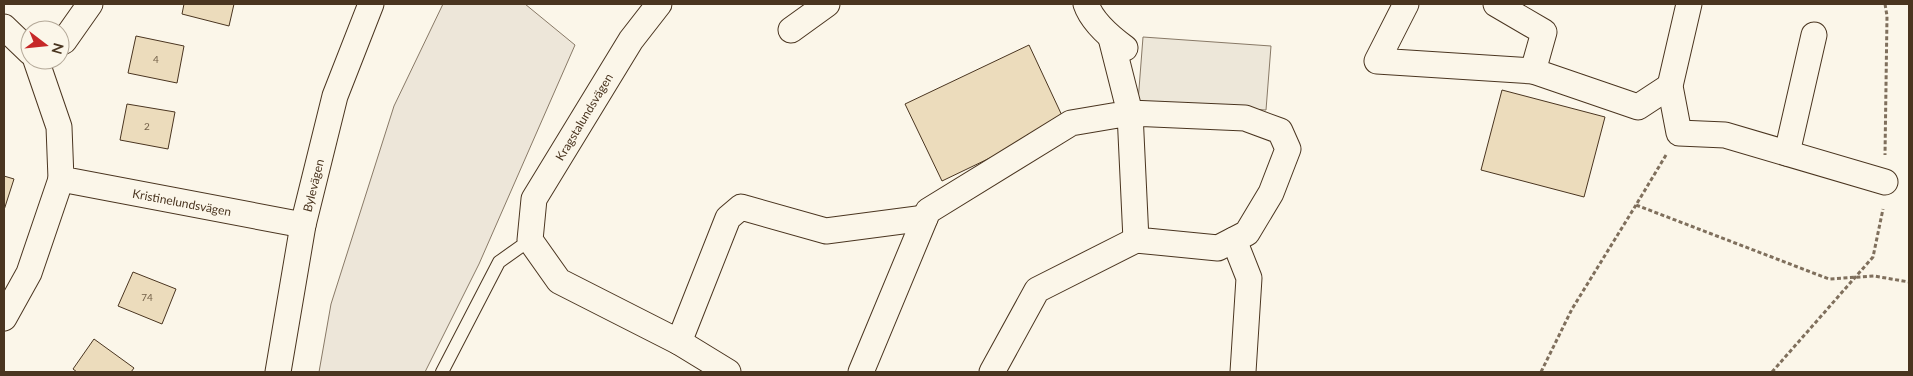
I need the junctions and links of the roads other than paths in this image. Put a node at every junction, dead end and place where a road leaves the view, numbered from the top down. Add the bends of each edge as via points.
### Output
1 (90, 4) edge
2 (371, 4) edge
3 (659, 4) edge
4 (827, 4) edge
5 (1086, 4) edge
6 (1406, 4) edge
7 (1496, 4) edge
8 (1689, 4) edge
9 (4, 28) edge
10 (791, 30) dead end
11 (70, 32) edge
12 (1814, 35) dead end
13 (20, 43) edge
14 (39, 70) edge
15 (1533, 71) junction
16 (1670, 86) junction
17 (1130, 113) junction
18 (1786, 153) junction
19 (61, 179) junction
20 (1885, 182) dead end
21 (925, 218) junction
22 (303, 225) junction
23 (530, 240) junction
24 (1136, 240) junction
25 (1234, 240) junction
26 (4, 318) edge
27 (679, 342) junction
28 (278, 372) edge
29 (442, 372) edge
30 (728, 372) edge
31 (861, 372) edge
32 (992, 372) edge
33 (1243, 372) edge

1 - 11 street
2 - 22 street, Bylevägen via 335,96
3 - 23 street, Kragstalundsvägen via 631,40 534,199
4 - 10 street
5 - 17 street via 1089,12 1119,44
6 - 15 street via 1377,62
7 - 15 street via 1544,32
8 - 16 street
9 - 13 street
12 - 18 street
14 - 19 street via 59,127
15 - 16 street via 1638,107
16 - 18 street via 1679,133 1725,135
17 - 21 street via 1071,123 928,211
17 - 24 street
17 - 25 street via 1246,118 1280,131 1288,149 1271,193 1247,233
18 - 20 street
19 - 22 street, Kristinelundsvägen
19 - 26 street via 29,274
21 - 27 street via 826,231 740,207 728,218
21 - 31 street
22 - 28 street, Bylevägen
23 - 27 street via 559,281
23 - 29 lane via 499,262
24 - 25 street via 1218,248
24 - 32 street via 1037,290
25 - 33 street via 1248,278
27 - 30 street

